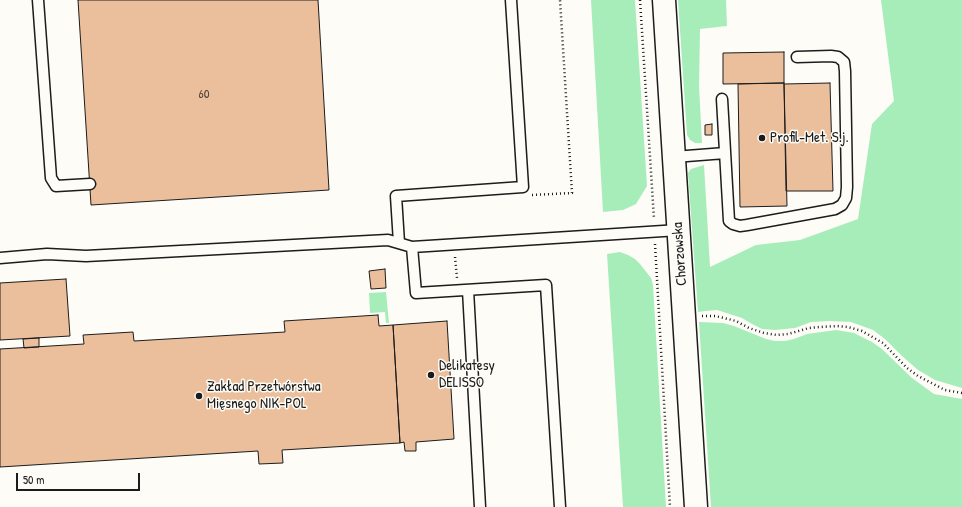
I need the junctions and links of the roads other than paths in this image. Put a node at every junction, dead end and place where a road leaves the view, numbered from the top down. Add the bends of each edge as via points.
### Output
1 (38, 0) edge
2 (512, 0) edge
3 (664, 0) edge
4 (797, 57) dead end
5 (722, 99) dead end
6 (725, 153) junction
7 (674, 157) junction
8 (90, 184) dead end
9 (679, 230) junction
10 (399, 243) junction
11 (412, 247) junction
12 (0, 258) edge
13 (468, 290) junction
14 (480, 507) edge
15 (560, 507) edge
16 (696, 507) edge

1 - 8 lane via 51,178 56,186
2 - 10 lane via 523,187 396,196
3 - 7 street, Chorzowska
4 - 6 lane via 831,56 838,57 844,62 847,187 842,205 835,209 747,225 733,224 729,221
5 - 6 lane
6 - 7 lane
7 - 9 street, Chorzowska
9 - 11 lane
9 - 16 street, Chorzowska
10 - 11 lane
10 - 12 lane via 388,240
11 - 13 lane via 416,293
13 - 14 lane
13 - 15 lane via 546,285

